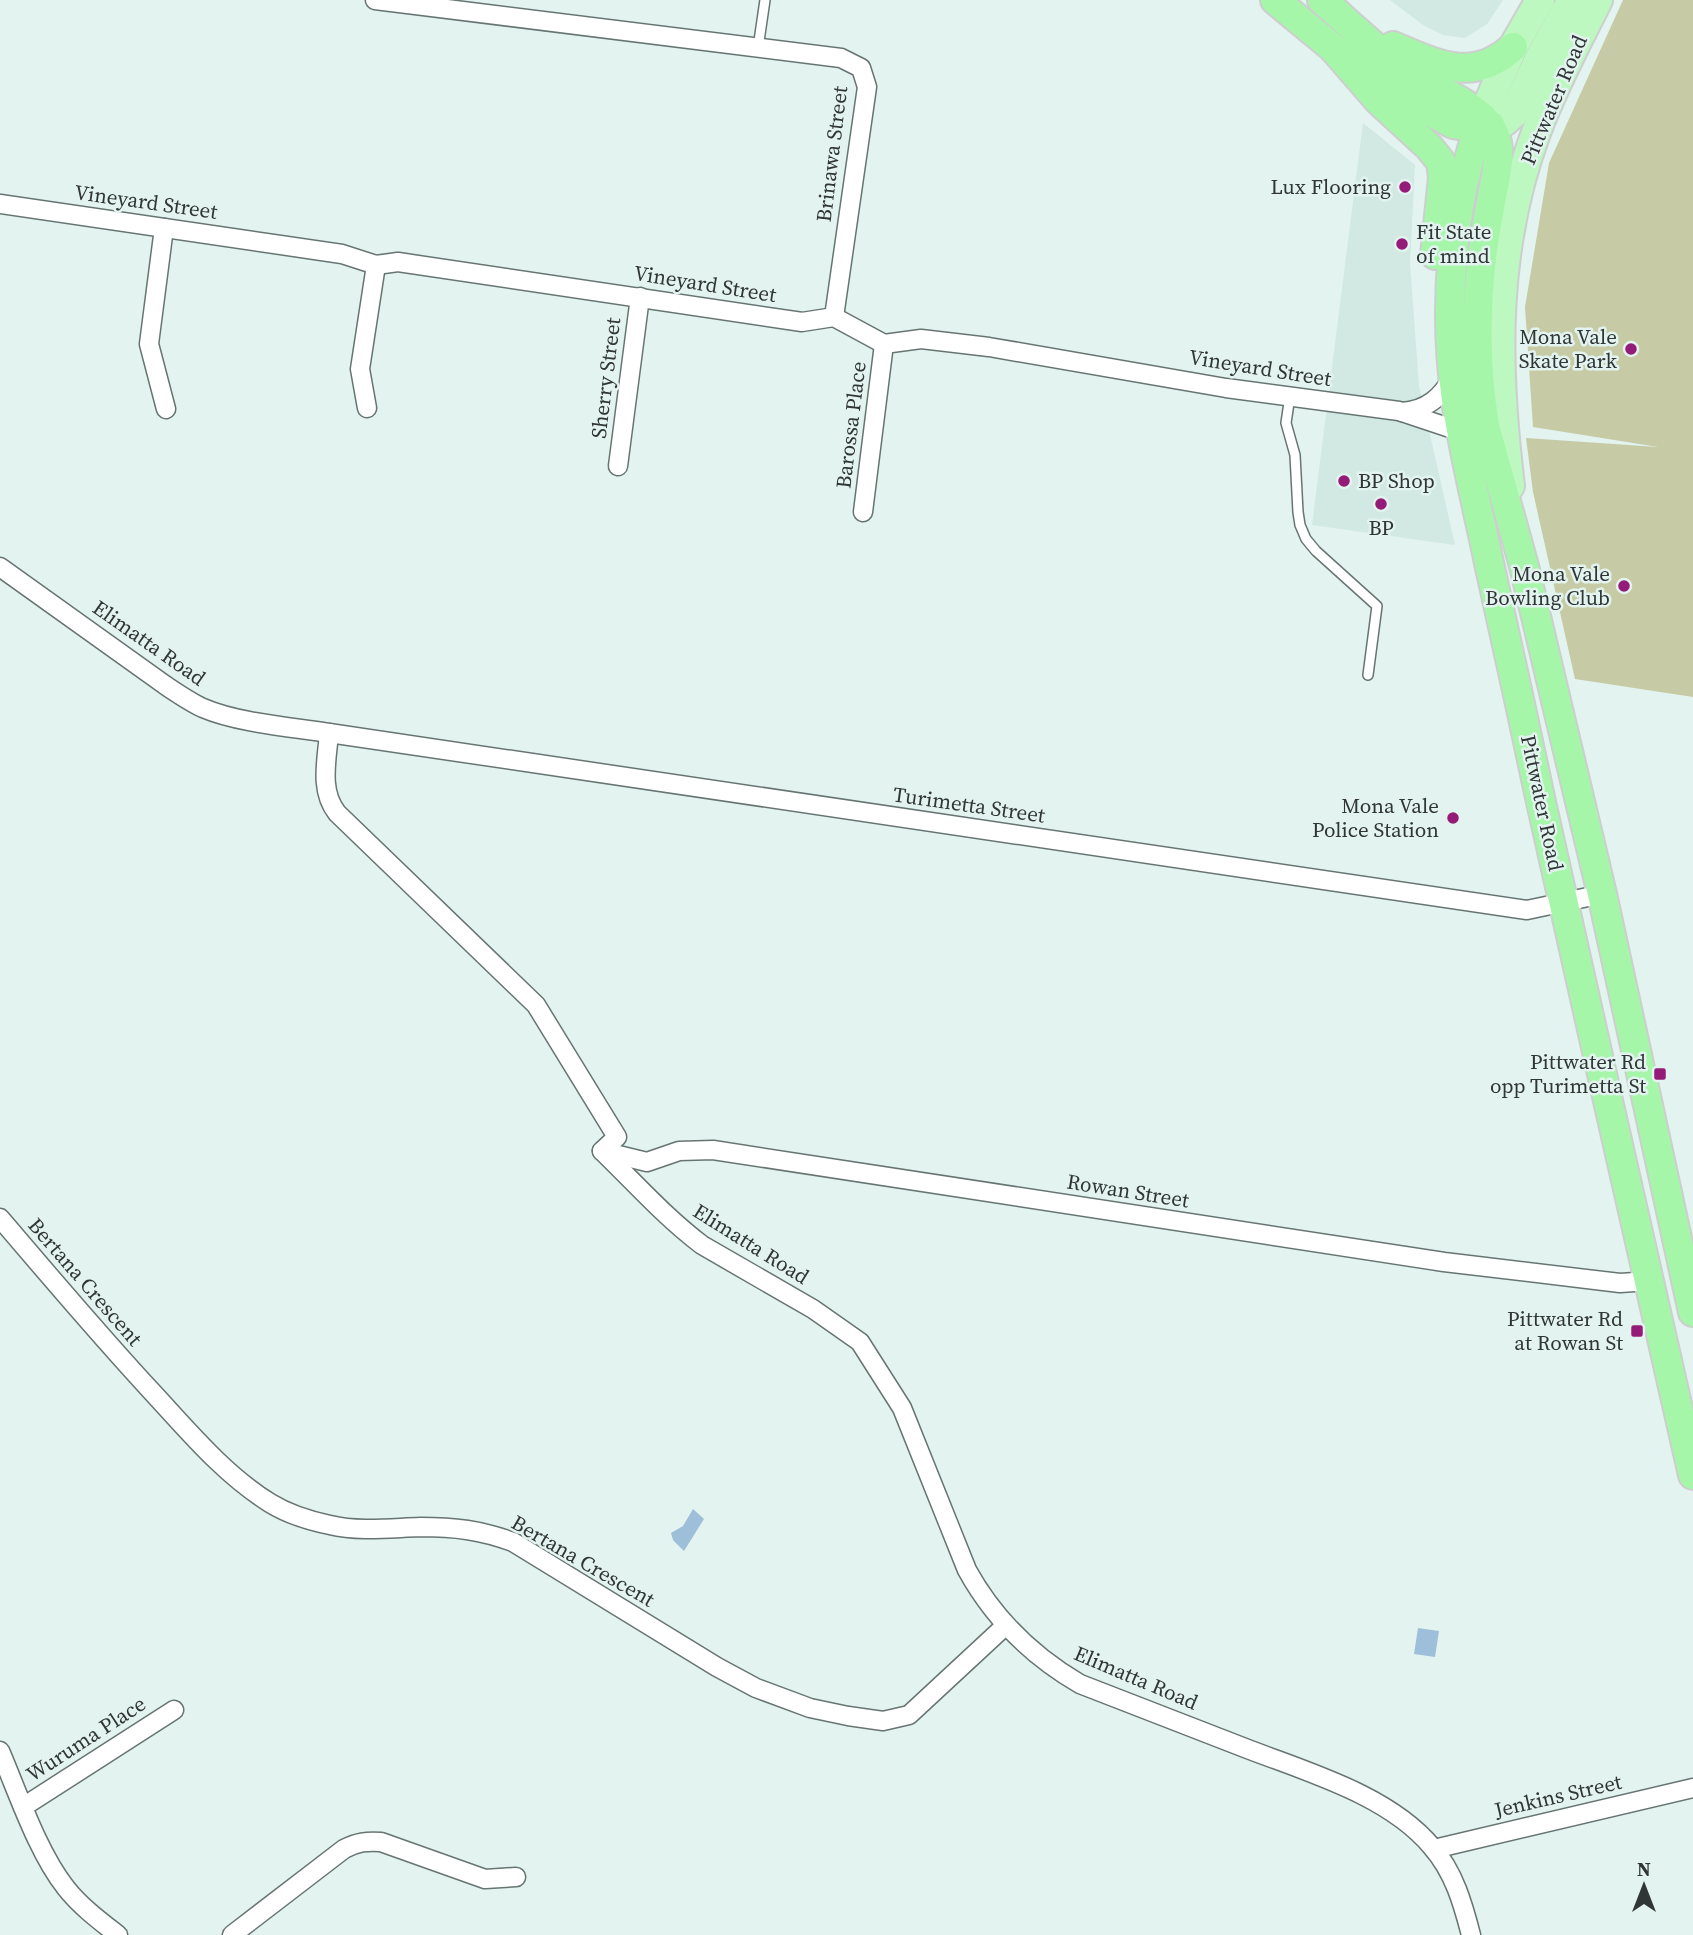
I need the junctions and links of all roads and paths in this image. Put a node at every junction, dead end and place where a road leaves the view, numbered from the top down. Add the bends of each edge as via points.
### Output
1 (375, 0) edge
2 (765, 0) edge
3 (1275, 0) edge
4 (1322, 0) edge
5 (1540, 0) edge
6 (1572, 0) edge
7 (1598, 0) edge
8 (1360, 32) junction
9 (1513, 47) junction
10 (758, 48) junction
11 (1333, 48) junction
12 (1483, 123) junction
13 (0, 204) edge
14 (164, 228) junction
15 (376, 265) junction
16 (640, 297) junction
17 (834, 317) junction
18 (884, 344) junction
19 (1453, 373) junction
20 (1290, 396) junction
21 (367, 408) dead end
22 (166, 409) dead end
23 (1399, 411) junction
24 (1462, 432) junction
25 (618, 466) dead end
26 (863, 512) dead end
27 (1517, 537) junction
28 (0, 567) edge
29 (1368, 674) dead end
30 (329, 733) junction
31 (1602, 894) junction
32 (1563, 903) junction
33 (602, 1151) junction
34 (0, 1219) edge
35 (1650, 1281) junction
36 (1693, 1312) edge
37 (1693, 1475) edge
38 (1005, 1626) junction
39 (174, 1710) dead end
40 (0, 1751) edge
41 (1693, 1788) edge
42 (23, 1807) junction
43 (1434, 1849) junction
44 (516, 1877) dead end
45 (118, 1935) edge
46 (232, 1935) edge
47 (1471, 1935) edge

1 - 10 street, Brinawa Street
2 - 10 lane
3 - 11 highway
4 - 8 highway
5 - 9 main road, Pittwater Road
6 - 12 main road, Pittwater Road via 1514,113 1504,122
7 - 27 main road, Pittwater Road via 1536,132 1507,246 1500,373
8 - 9 highway via 1454,68 1487,65
8 - 12 highway via 1413,75 1460,101
9 - 12 main road, Pittwater Road
10 - 17 street, Brinawa Street via 841,58 861,68 867,87
11 - 12 highway via 1437,116 1459,125
11 - 19 highway via 1441,162 1435,292 1438,323
12 - 19 highway, Pittwater Road via 1454,241 1450,302
12 - 27 highway, Pittwater Road via 1495,135 1498,149 1479,291 1482,404 1492,456
13 - 14 street, Vineyard Street
14 - 15 street, Vineyard Street via 342,254
14 - 22 street via 149,344
15 - 16 street, Vineyard Street via 398,262
15 - 21 street via 360,369
16 - 17 street, Vineyard Street via 805,322
16 - 25 street, Sherry Street
17 - 18 street
18 - 20 street, Vineyard Street via 921,339 989,347
18 - 26 street, Barossa Place
19 - 23 street, Vineyard Street via 1443,394 1430,404
19 - 24 highway, Pittwater Road
20 - 23 street, Vineyard Street
20 - 29 lane via 1286,423 1295,455 1300,525 1316,551 1377,606
23 - 24 street, Vineyard Street
24 - 32 highway, Pittwater Road
27 - 31 highway, Pittwater Road
28 - 30 street, Elimatta Road via 184,698 232,717
30 - 32 street, Turimetta Street via 1527,910
30 - 33 street via 325,780 330,804 536,1006 617,1137
31 - 32 street, Turimetta Street
31 - 36 highway, Pittwater Road
32 - 35 highway, Pittwater Road
33 - 35 street, Rowan Street via 647,1162 679,1151 713,1150 1444,1262 1620,1283
33 - 38 street, Elimatta Road via 702,1245 813,1308 860,1342 902,1408 967,1570
34 - 38 street, Bertana Crescent via 194,1438 246,1486 294,1514 349,1529 456,1528 513,1542 756,1688 810,1707 869,1719 909,1715
35 - 37 highway, Pittwater Road
38 - 43 street, Elimatta Road via 1080,1684 1369,1798
39 - 42 street, Wuruma Place
40 - 42 street
41 - 43 street, Jenkins Street
42 - 45 street via 67,1890
43 - 47 street, Elimatta Road via 1462,1899
44 - 46 street via 485,1879 381,1842 356,1843

